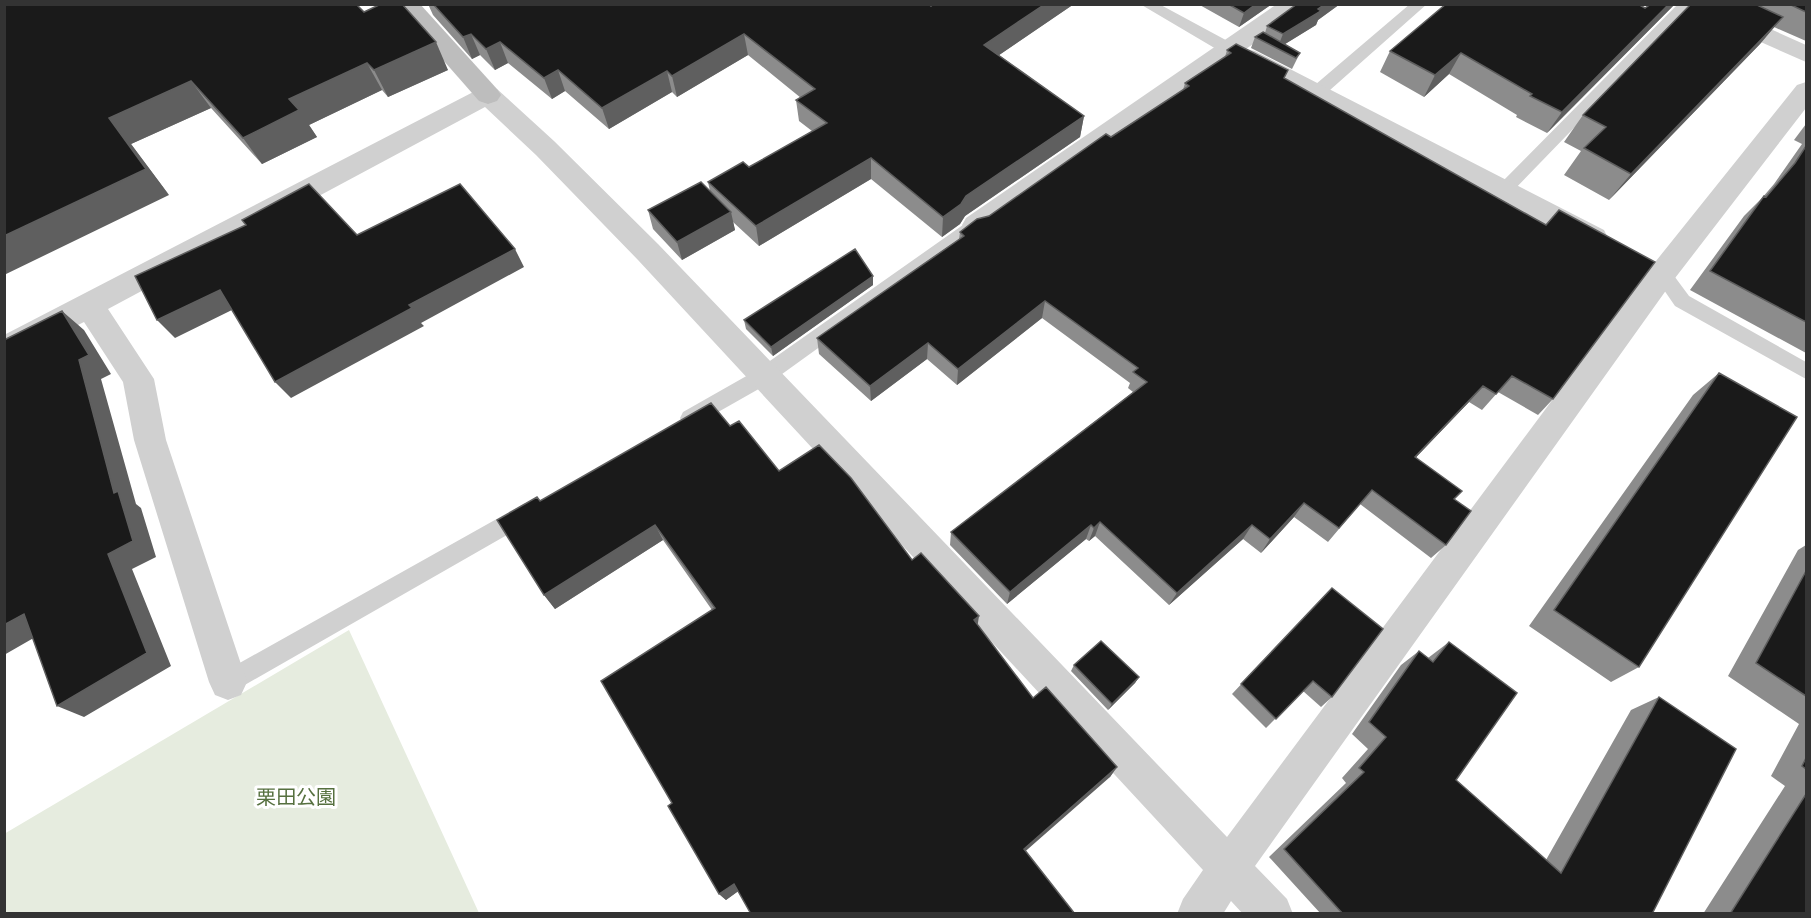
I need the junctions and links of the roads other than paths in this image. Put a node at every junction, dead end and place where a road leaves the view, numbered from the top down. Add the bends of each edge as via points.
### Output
1 (406, 4) edge
2 (1147, 4) edge
3 (1294, 4) edge
4 (1420, 4) edge
5 (1687, 4) edge
6 (1694, 4) edge
7 (1229, 49) junction
8 (1806, 54) edge
9 (1806, 92) edge
10 (1315, 94) junction
11 (488, 95) junction
12 (1503, 191) junction
13 (976, 225) joint
14 (1641, 263) junction
15 (90, 306) junction
16 (4, 350) edge
17 (1806, 371) edge
18 (764, 376) junction
19 (671, 429) edge
20 (548, 500) edge
21 (228, 682) joint
22 (1228, 869) junction
23 (1198, 914) edge
24 (1272, 914) edge

1 - 11 street
2 - 7 lane
3 - 7 street
4 - 10 lane
5 - 12 lane
6 - 8 street
7 - 10 street
7 - 13 street
9 - 14 street
10 - 12 street
11 - 15 street
11 - 18 street via 640,244
12 - 14 street
13 - 18 lane
14 - 17 lane via 1682,302
14 - 22 street
15 - 16 street
15 - 21 street via 138,379 150,440
18 - 19 lane
18 - 22 street
20 - 21 lane
22 - 23 street
22 - 24 street

